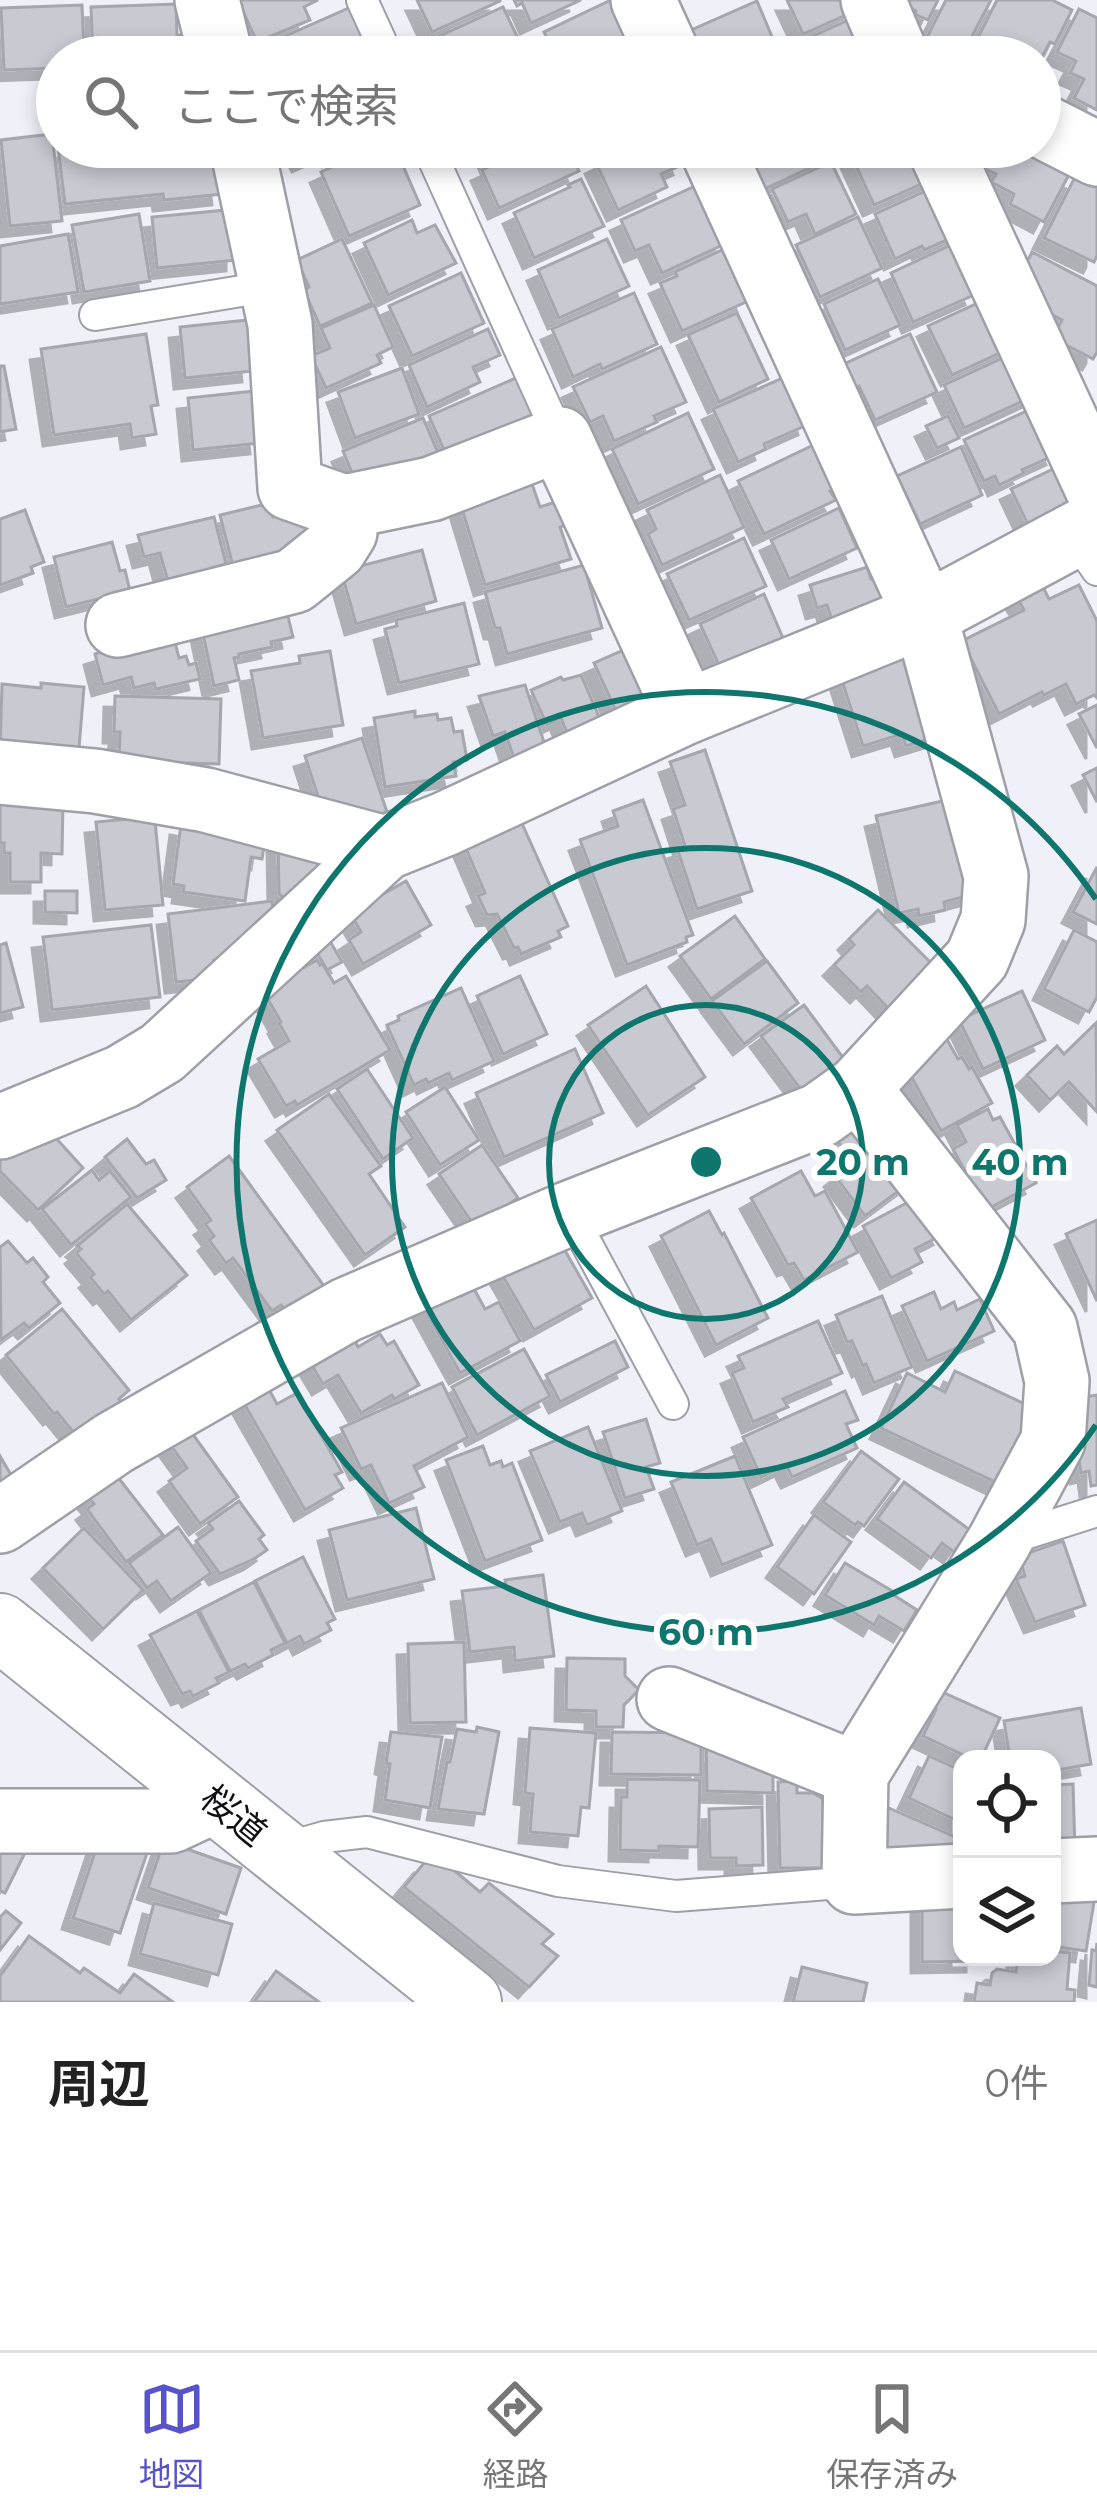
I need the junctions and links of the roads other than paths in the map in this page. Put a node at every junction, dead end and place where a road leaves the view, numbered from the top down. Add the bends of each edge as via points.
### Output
1 (207, 0) edge
2 (362, 0) edge
3 (216, 36) edge
4 (378, 36) edge
5 (1061, 136) edge
6 (1097, 154) edge
7 (247, 168) edge
8 (437, 168) edge
9 (721, 168) edge
10 (947, 168) edge
11 (272, 286) junction
12 (95, 315) dead end
13 (560, 439) junction
14 (344, 508) junction
15 (1091, 529) edge
16 (926, 615) junction
17 (118, 625) dead end
18 (686, 712) junction
19 (0, 772) edge
20 (385, 848) junction
21 (857, 1088) junction
22 (0, 1127) edge
23 (570, 1213) junction
24 (673, 1404) dead end
25 (1097, 1511) edge
26 (0, 1521) edge
27 (999, 1542) junction
28 (0, 1627) edge
29 (669, 1700) dead end
30 (856, 1774) junction
31 (216, 1800) junction
32 (0, 1821) edge
33 (278, 1850) junction
34 (1097, 1869) edge
35 (1061, 1871) edge
36 (953, 1876) edge
37 (854, 1882) junction
38 (468, 2002) edge

1 - 3 street
2 - 4 lane
5 - 6 street
7 - 11 street
8 - 13 lane
9 - 16 street
10 - 15 street
11 - 12 lane
11 - 14 street via 290,488
13 - 14 street via 431,489
13 - 18 street
14 - 17 street via 345,532 335,548 294,581
15 - 16 street
16 - 18 street
16 - 21 street via 996,877 993,920 976,959
18 - 20 street
19 - 20 street via 206,800
20 - 22 street via 162,1053
21 - 23 street via 820,1115
21 - 27 street via 1045,1328 1057,1381 1053,1441
23 - 24 lane
23 - 26 street via 346,1310 114,1443
25 - 27 lane
27 - 30 street
28 - 31 street, 桜道
29 - 30 street
30 - 37 street
31 - 32 street via 171,1821
31 - 33 street, 桜道
33 - 37 lane via 367,1832 558,1881 676,1896
33 - 38 street, 桜道
34 - 35 street
36 - 37 street

